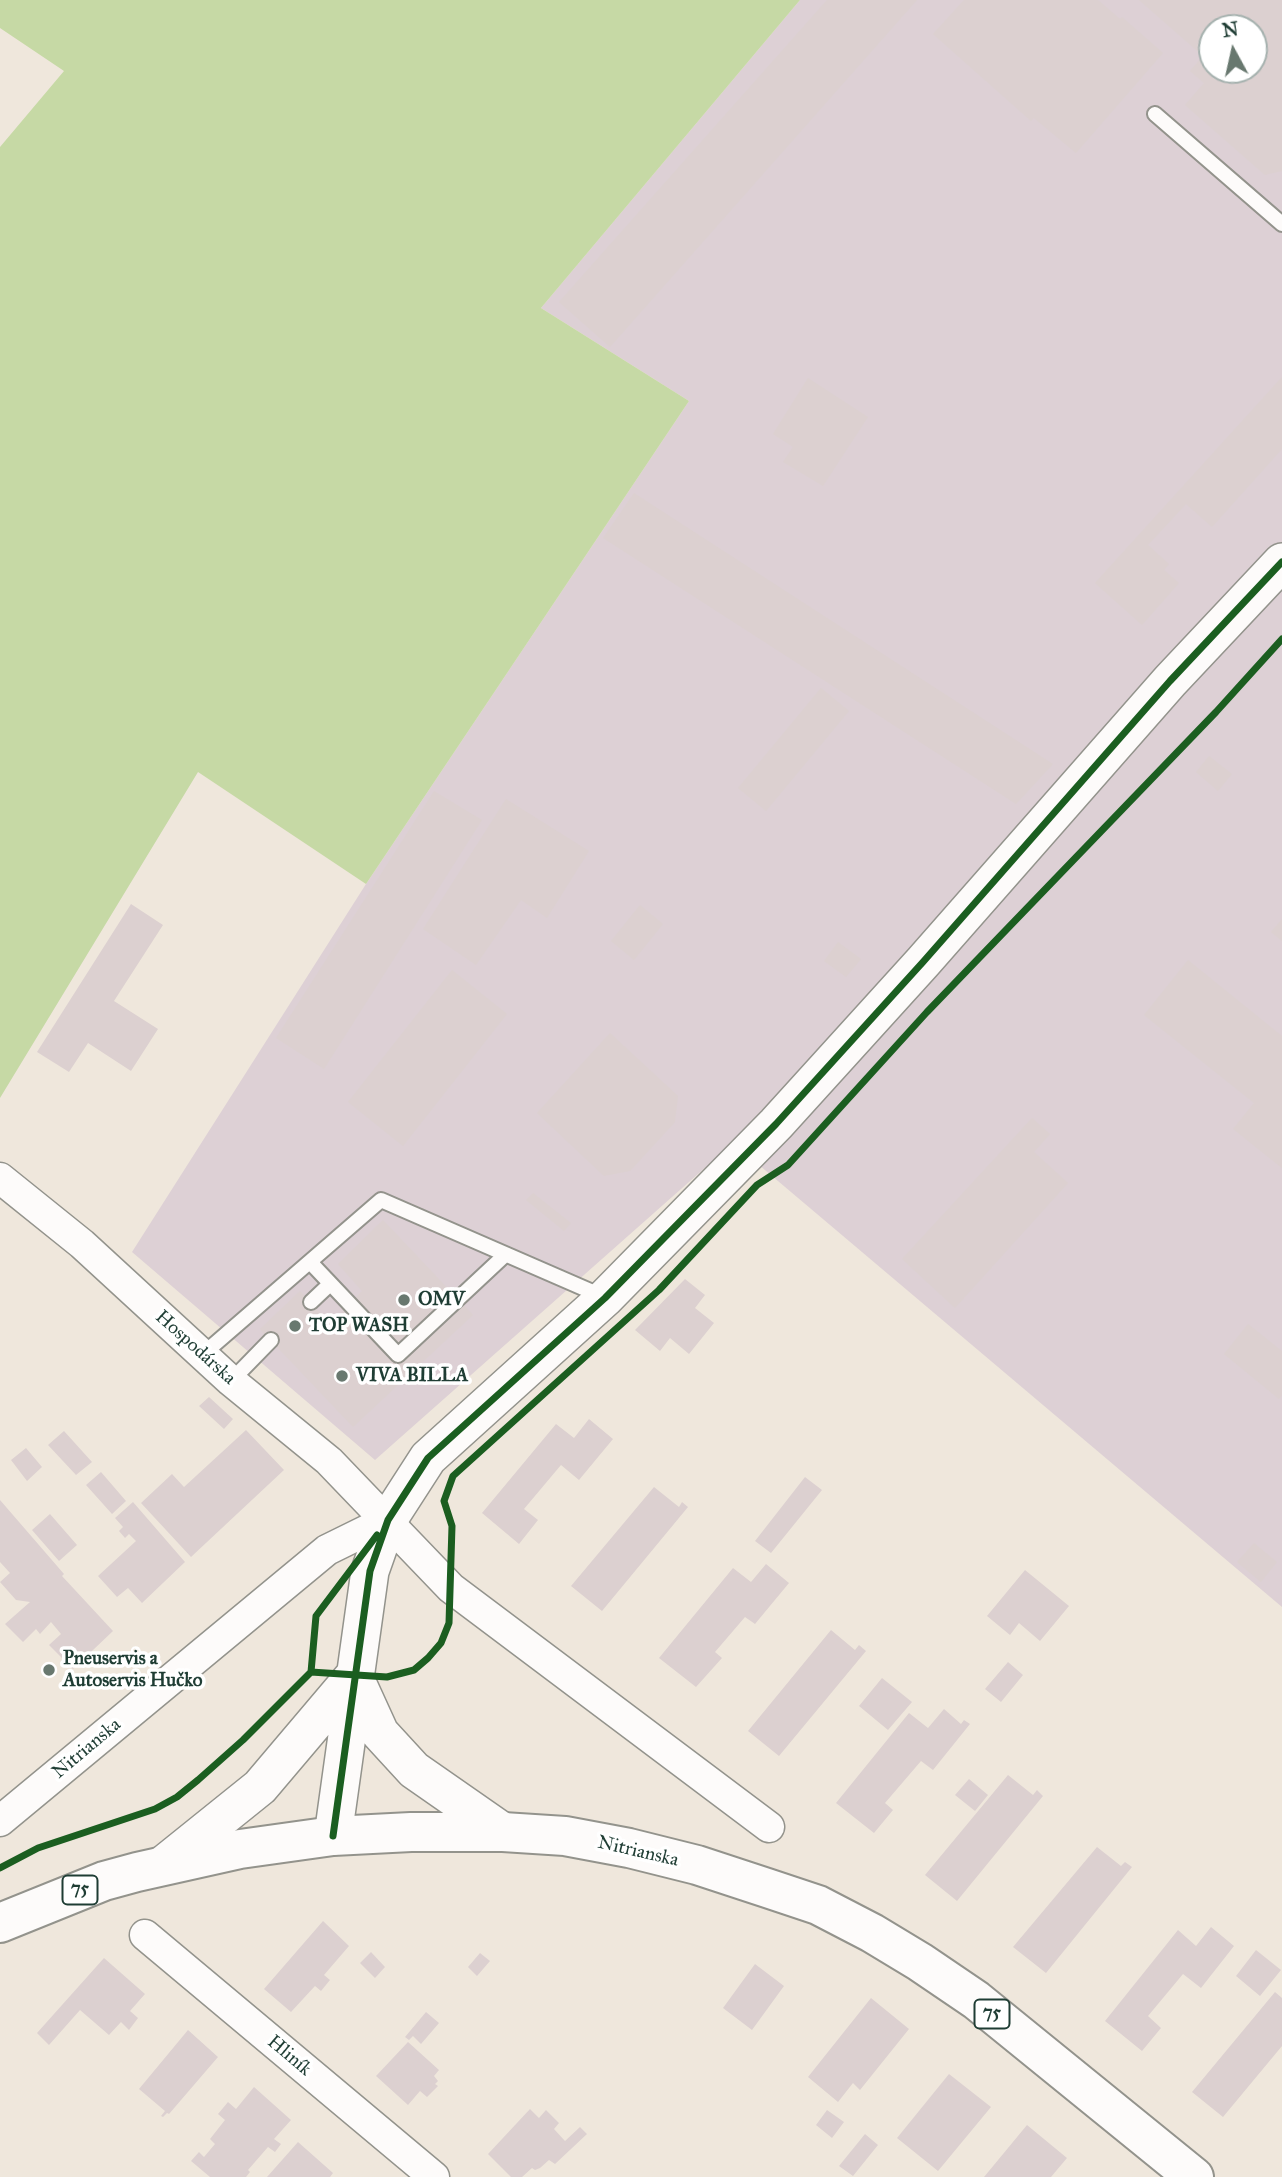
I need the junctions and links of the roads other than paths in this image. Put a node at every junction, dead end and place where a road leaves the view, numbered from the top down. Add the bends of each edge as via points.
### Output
1 (1155, 114) dead end
2 (1282, 224) edge
3 (1282, 562) edge
4 (0, 1178) edge
5 (505, 1255) junction
6 (310, 1262) junction
7 (330, 1284) junction
8 (605, 1297) junction
9 (311, 1302) dead end
10 (271, 1340) dead end
11 (202, 1355) junction
12 (232, 1381) junction
13 (388, 1520) junction
14 (354, 1676) junction
15 (0, 1821) edge
16 (769, 1827) dead end
17 (503, 1832) junction
18 (333, 1836) junction
19 (163, 1865) junction
20 (0, 1923) edge
21 (145, 1935) dead end
22 (434, 2177) edge
23 (1194, 2177) edge

1 - 2 lane
3 - 8 street via 1170,681 776,1124
4 - 11 street, Hospodárska via 82,1244
5 - 6 lane via 381,1200
5 - 7 lane via 398,1355
5 - 8 lane
6 - 7 lane
6 - 11 lane
7 - 9 lane
8 - 13 street via 428,1458
10 - 12 lane
11 - 12 street, Hospodárska
12 - 13 street, Hospodárska via 329,1461
13 - 14 street via 370,1572
13 - 15 street, Nitrianska via 327,1550
13 - 16 street via 451,1588
14 - 17 street via 380,1733 414,1770
14 - 18 street
14 - 19 street via 260,1787
17 - 18 main road, Nitrianska / 75
17 - 23 main road, Nitrianska / 75 via 565,1836 629,1848 818,1905 882,1938 976,2000
18 - 19 main road, Nitrianska / 75
19 - 20 main road, Nitrianska / 75 via 104,1881
21 - 22 street, Hliník

